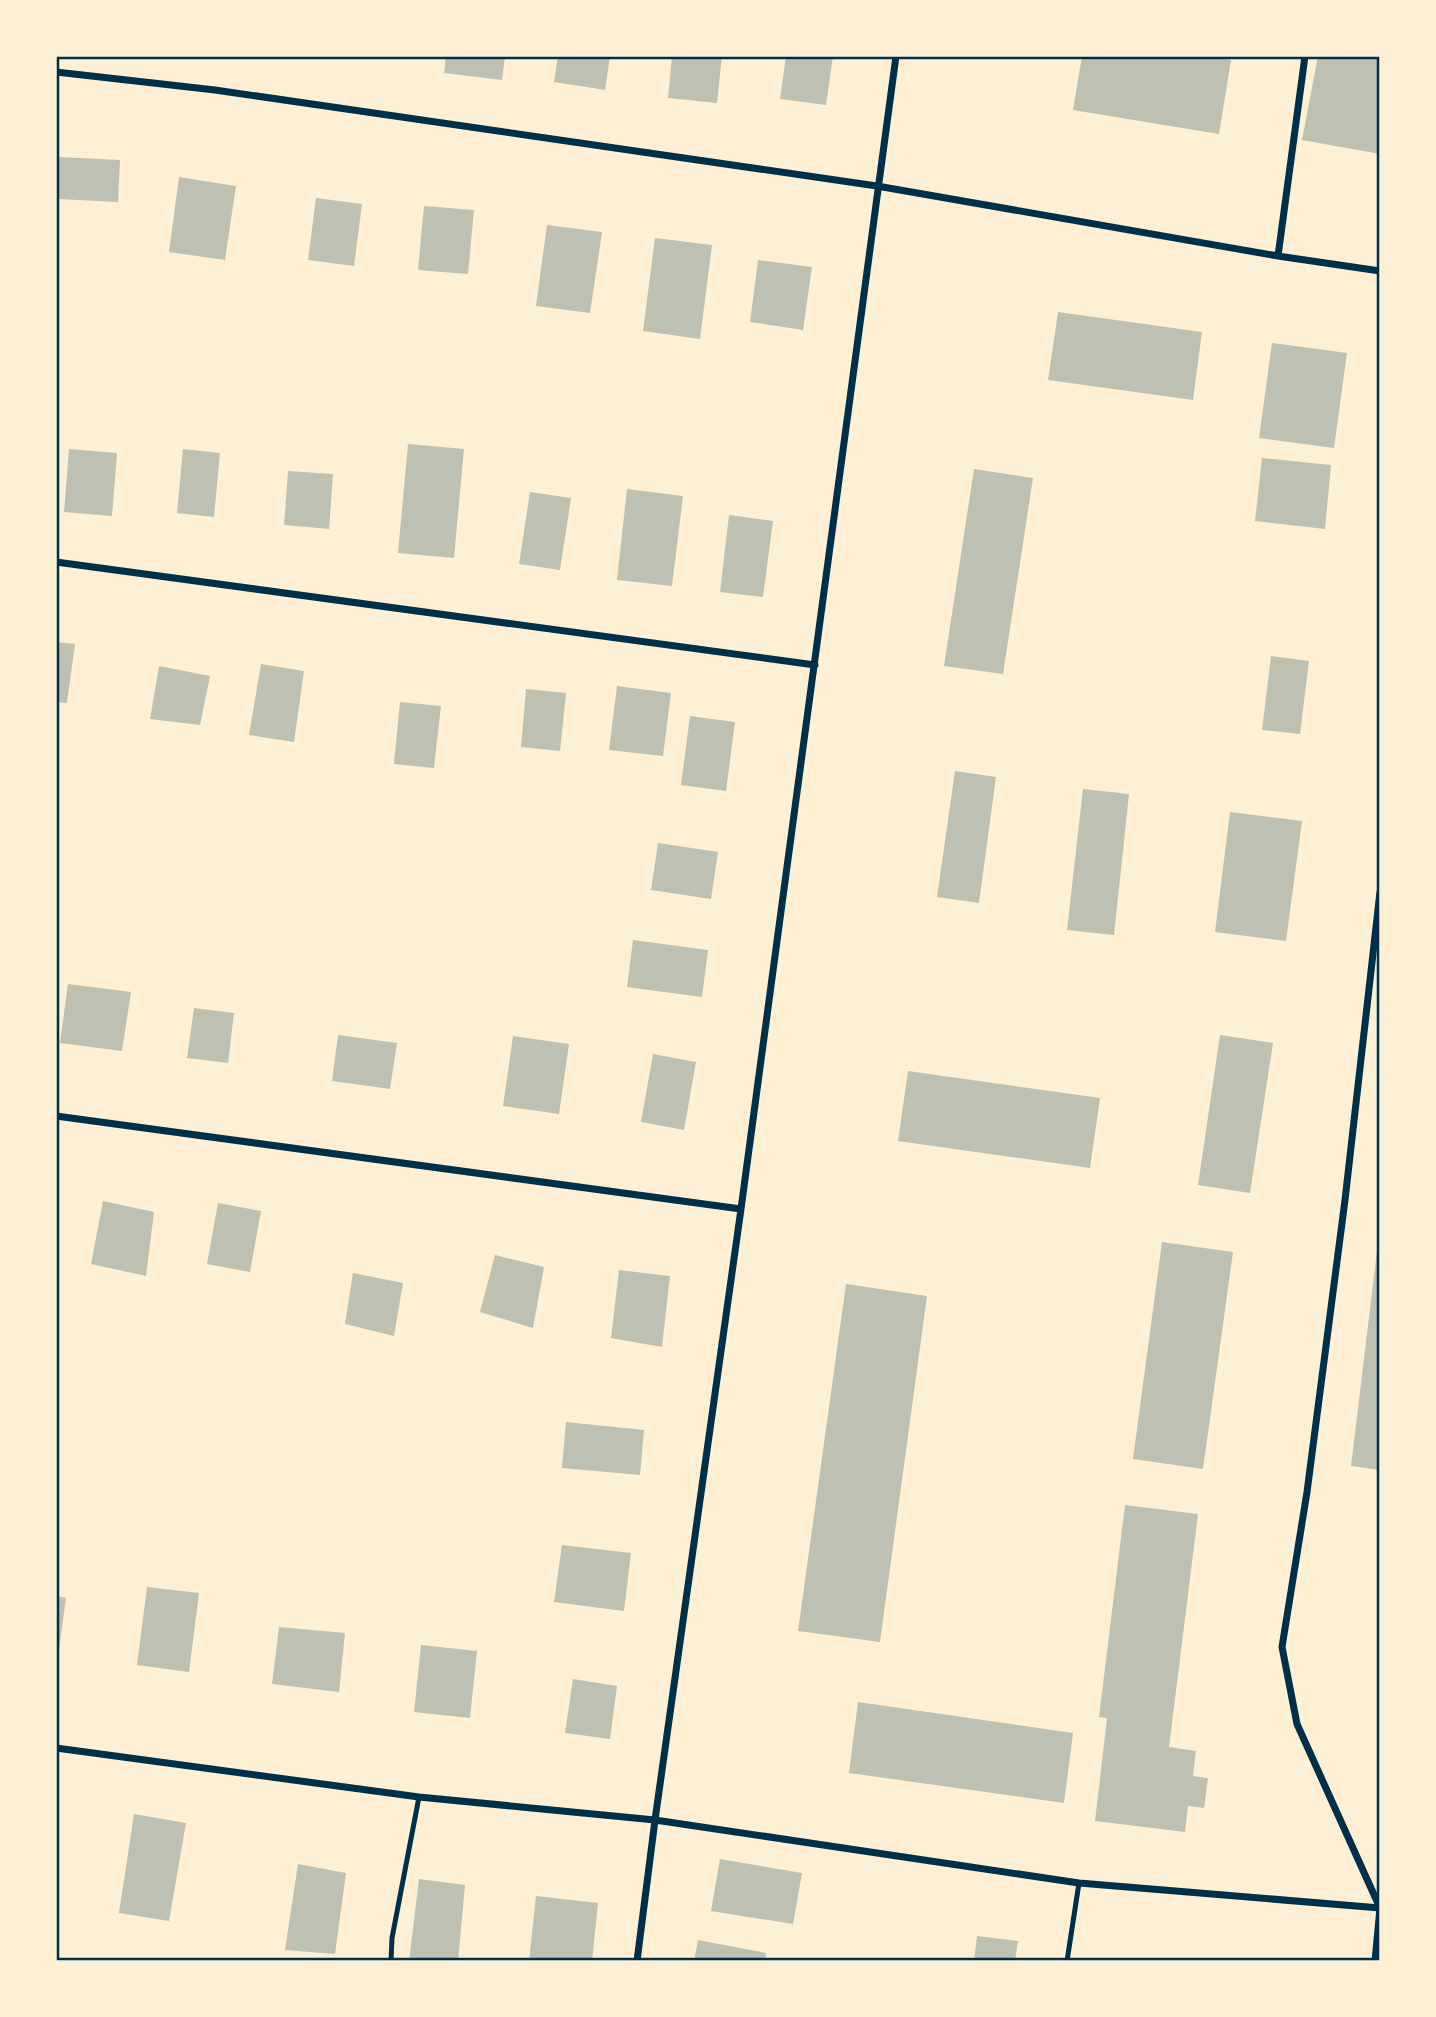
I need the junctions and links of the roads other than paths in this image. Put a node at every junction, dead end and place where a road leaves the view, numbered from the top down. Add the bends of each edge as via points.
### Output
1 (896, 56) edge
2 (1305, 56) edge
3 (56, 72) edge
4 (877, 186) junction
5 (1278, 256) junction
6 (1380, 271) edge
7 (56, 562) edge
8 (815, 665) junction
9 (1380, 892) edge
10 (56, 1116) edge
11 (741, 1209) junction
12 (56, 1748) edge
13 (419, 1797) junction
14 (655, 1820) junction
15 (1079, 1883) junction
16 (1380, 1908) edge
17 (391, 1961) edge
18 (637, 1961) edge
19 (1067, 1961) edge
20 (1375, 1961) edge

1 - 4 street
2 - 5 street
3 - 4 street via 215,90
4 - 5 street
4 - 8 street
5 - 6 street
7 - 8 street
8 - 11 street
9 - 16 street via 1307,1492 1282,1647 1297,1724
10 - 11 street
11 - 14 street
12 - 13 street
13 - 14 street
13 - 17 lane
14 - 15 street
14 - 18 street
15 - 16 street
15 - 19 lane
16 - 20 street

